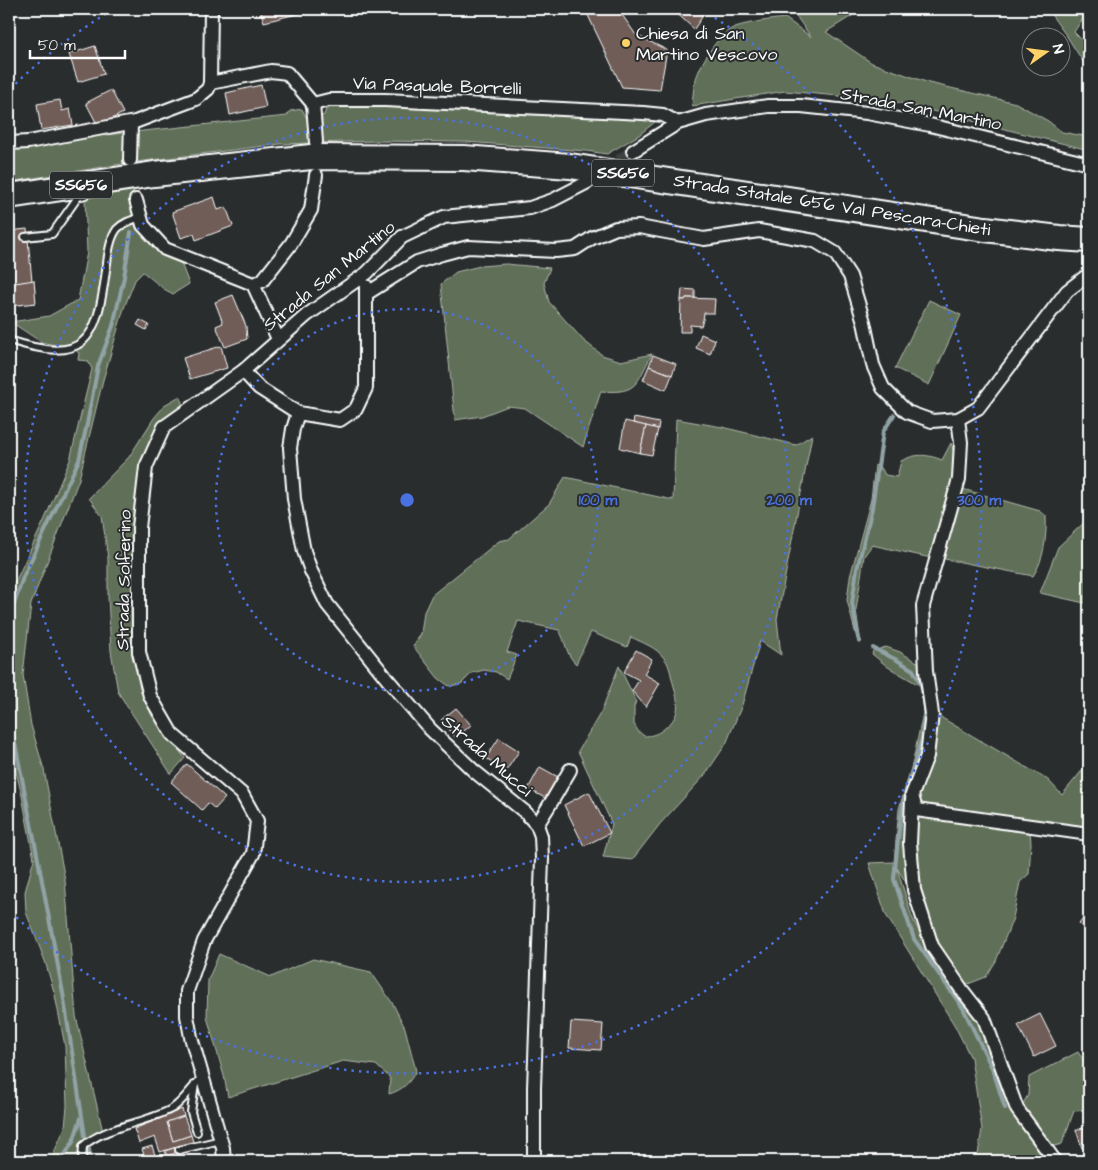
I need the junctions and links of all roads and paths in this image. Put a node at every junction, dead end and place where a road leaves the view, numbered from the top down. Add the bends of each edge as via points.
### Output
1 (211, 9) edge
2 (210, 82) junction
3 (313, 104) junction
4 (131, 122) junction
5 (678, 123) junction
6 (316, 142) dead end
7 (9, 143) edge
8 (632, 151) tunnel mouth
9 (130, 160) dead end
10 (1089, 164) edge
11 (154, 174) junction
12 (316, 175) dead end
13 (588, 182) dead end
14 (102, 190) dead end
15 (93, 193) dead end
16 (9, 196) edge
17 (136, 200) dead end
18 (141, 217) junction
19 (26, 237) dead end
20 (1089, 240) edge
21 (367, 273) junction
22 (1089, 274) edge
23 (253, 284) junction
24 (366, 294) junction
25 (278, 339) junction
26 (9, 340) edge
27 (243, 371) junction
28 (298, 413) junction
29 (958, 419) junction
30 (570, 770) dead end
31 (912, 795) junction
32 (537, 825) junction
33 (1089, 834) edge
34 (199, 1080) junction
35 (197, 1132) dead end
36 (221, 1140) junction
37 (179, 1150) dead end
38 (82, 1161) edge
39 (224, 1161) edge
40 (534, 1161) edge
41 (1055, 1161) edge

1 - 2 street
2 - 3 street via 271,71 288,73
2 - 4 street via 208,89 196,99
3 - 5 street, Via Pasquale Borrelli via 329,100 385,100 643,113 662,115
3 - 6 street
4 - 7 street
4 - 9 street
5 - 8 street, Strada San Martino
5 - 10 street, Strada San Martino via 706,115 768,106 835,108 930,125
11 - 14 lane
11 - 16 highway, Strada Statale 656 Val Pescara-Chieti / SS656
11 - 20 highway, Strada Statale 656 Val Pescara-Chieti / SS656 via 310,157 484,159 570,166 985,229
12 - 23 street via 311,210 291,244 262,281
13 - 21 street, Strada San Martino via 530,208 444,217 402,237
15 - 19 lane via 78,197 52,234
17 - 18 street
18 - 23 street via 143,225 165,249
18 - 26 lane via 126,222 111,241 100,310 87,339 74,348 59,349 28,346
21 - 24 street
21 - 25 street, Strada San Martino
22 - 29 street via 1067,292 978,408
23 - 25 street
24 - 28 street via 366,388 356,409 340,420
24 - 29 street via 417,262 468,247 556,252 575,249 616,228 639,227 704,239 759,231 815,241 835,253 850,276 873,365 883,388 907,412 932,421
25 - 27 street, Strada San Martino
27 - 28 street via 259,388
27 - 34 street, Strada Solferino via 164,427 146,467 139,528 139,652 150,696 172,734 242,794 257,822 253,854 204,941 187,990 187,1016
28 - 32 street, Strada Mucci via 290,448 294,499 304,551 327,604 430,729
29 - 31 street via 961,442 959,479 923,606 932,714 927,756
30 - 32 street
31 - 33 street via 916,810
31 - 41 street via 910,843 914,890 932,946 984,1018 1017,1109
32 - 40 street via 542,859
34 - 35 lane via 190,1112
34 - 36 street, Strada Solferino
34 - 38 lane via 174,1107 90,1140 82,1146
36 - 37 lane
36 - 39 street, Strada Solferino

